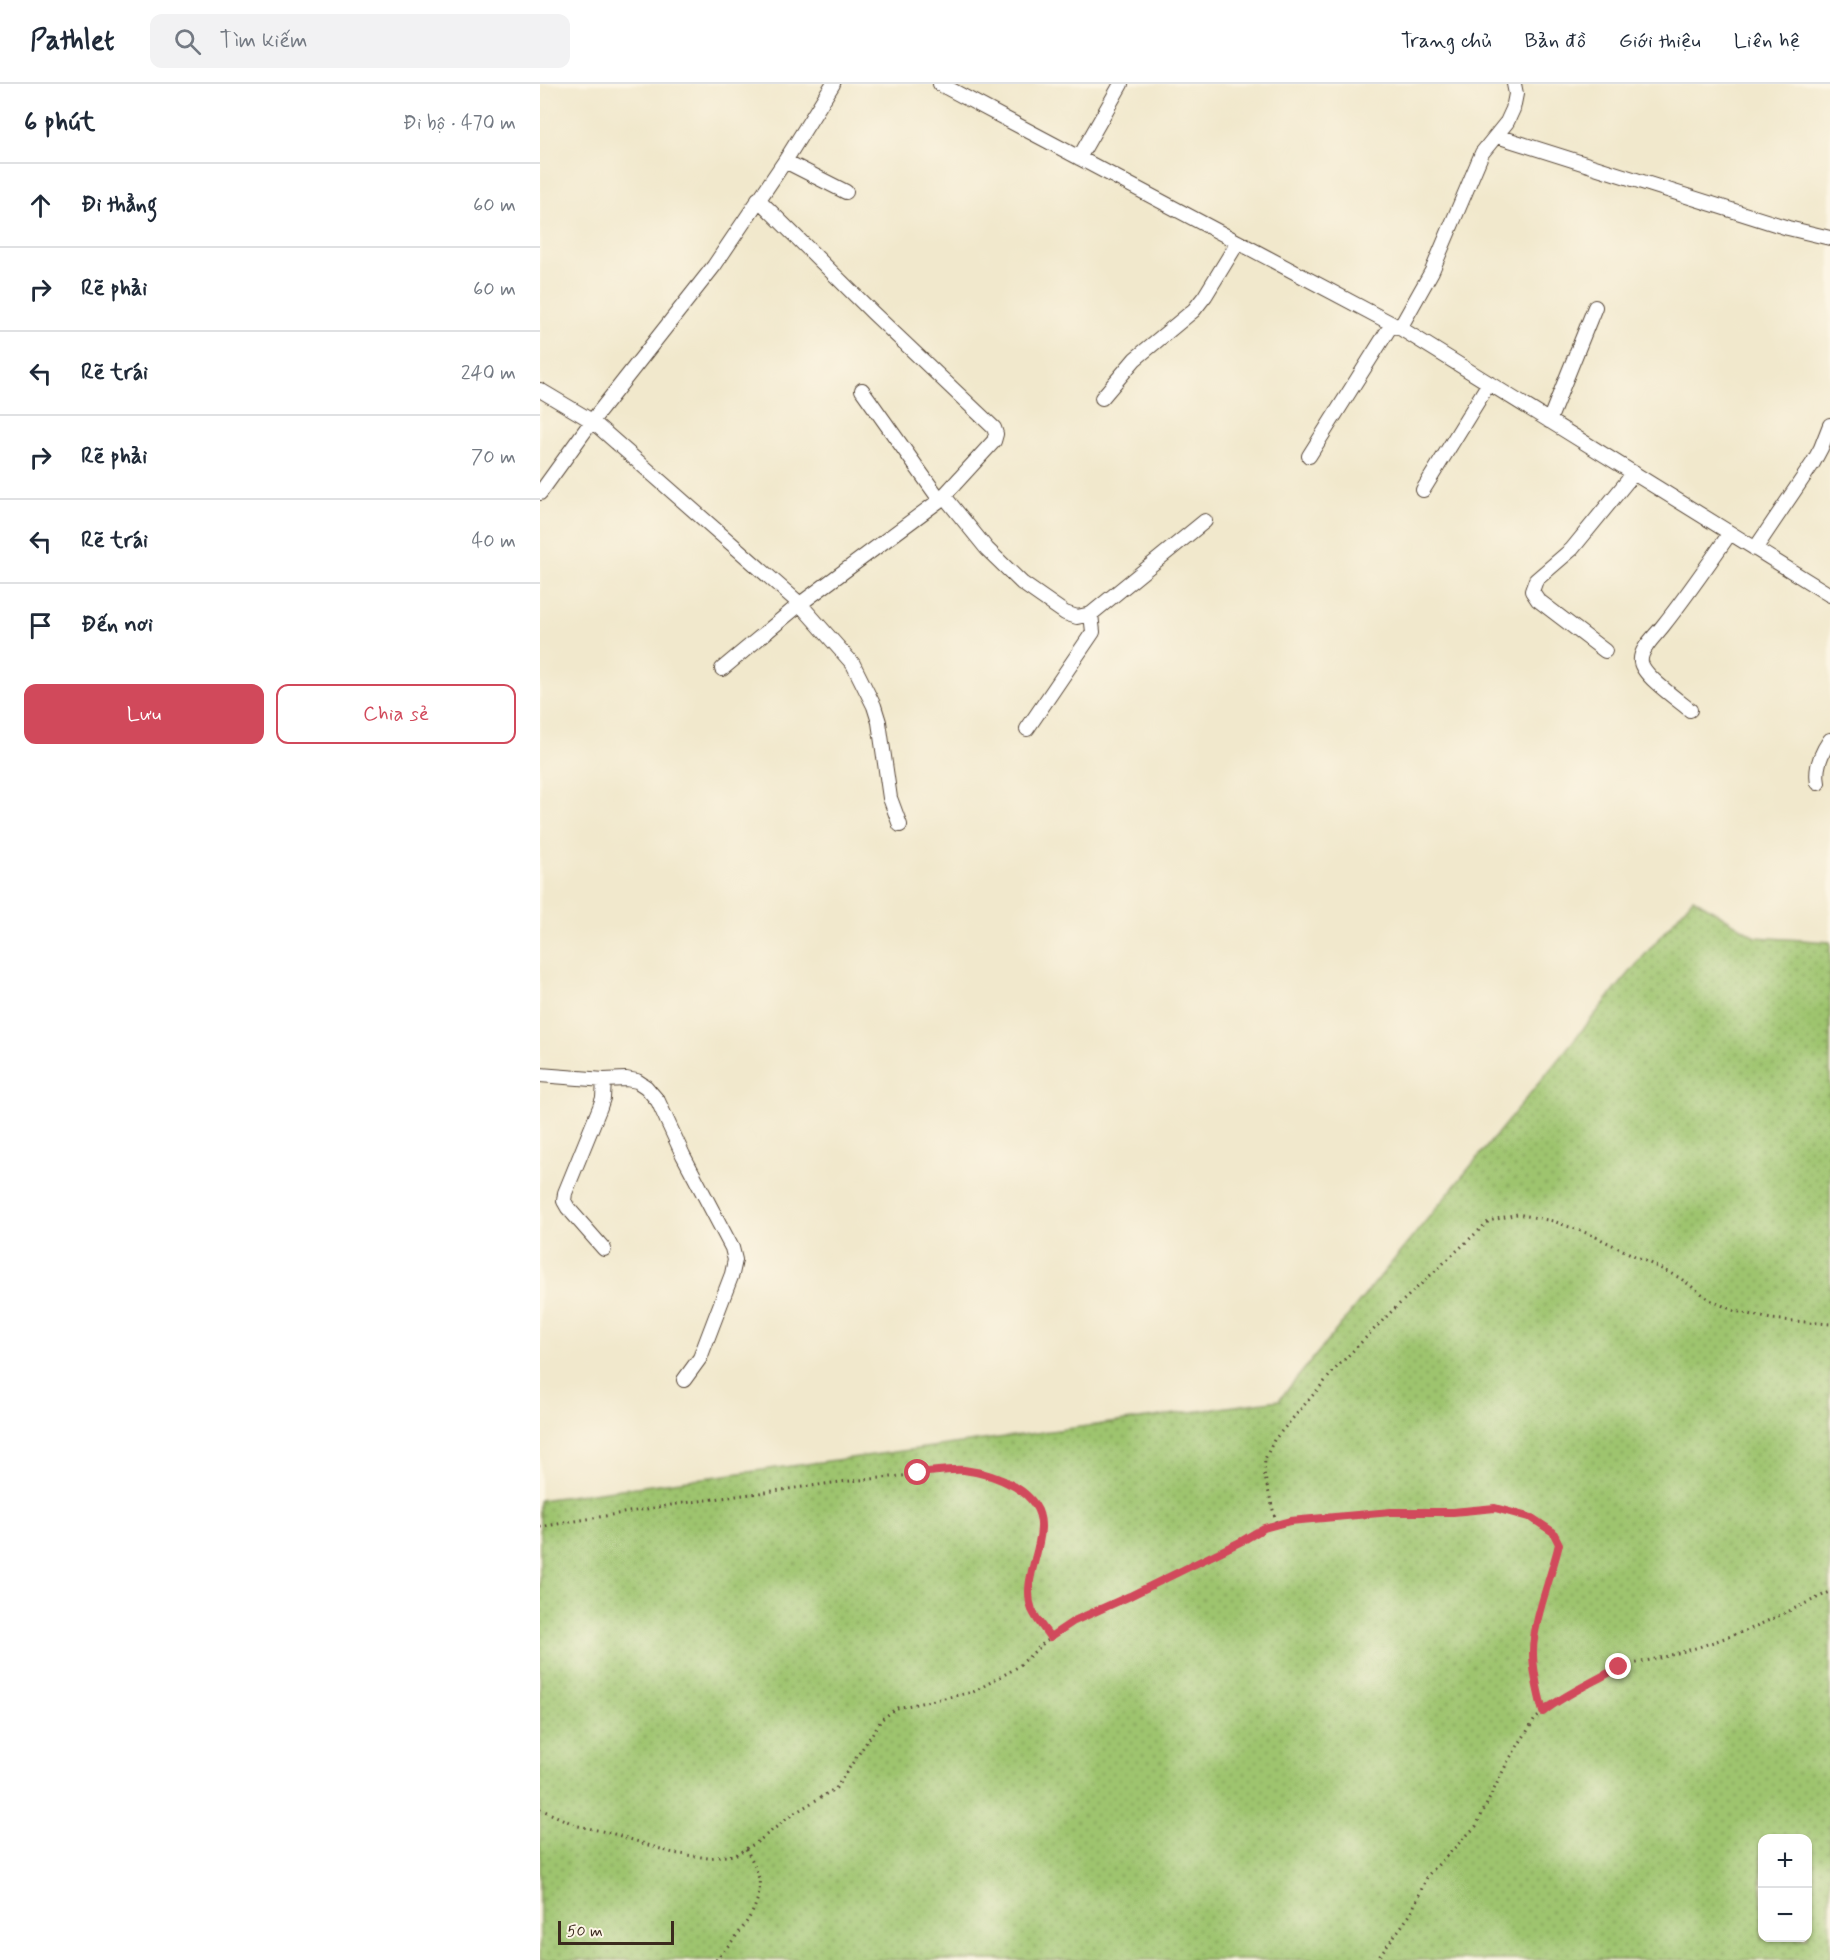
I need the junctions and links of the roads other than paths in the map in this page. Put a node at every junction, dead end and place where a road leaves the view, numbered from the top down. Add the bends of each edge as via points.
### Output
1 (833, 84) edge
2 (940, 84) edge
3 (1121, 84) edge
4 (1514, 84) edge
5 (1497, 136) junction
6 (1079, 158) junction
7 (785, 161) junction
8 (846, 192) dead end
9 (758, 199) junction
10 (1830, 238) edge
11 (1238, 242) junction
12 (1595, 307) dead end
13 (1396, 326) junction
14 (1489, 383) junction
15 (540, 390) edge
16 (862, 390) dead end
17 (1102, 398) dead end
18 (592, 421) junction
19 (1549, 421) junction
20 (1830, 425) edge
21 (1309, 456) dead end
22 (1634, 473) junction
23 (1423, 490) dead end
24 (540, 493) edge
25 (942, 498) junction
26 (1205, 521) dead end
27 (1730, 533) junction
28 (1755, 549) junction
29 (1830, 595) edge
30 (800, 604) junction
31 (1091, 614) junction
32 (1605, 651) dead end
33 (722, 669) dead end
34 (1690, 710) dead end
35 (1027, 729) dead end
36 (1830, 740) edge
37 (1818, 783) dead end
38 (900, 825) dead end
39 (540, 1075) edge
40 (604, 1080) junction
41 (604, 1249) dead end
42 (684, 1380) dead end

1 - 7 street
2 - 6 street
3 - 6 street
4 - 5 street via 1513,109
5 - 10 street
5 - 13 street via 1474,167 1432,271
6 - 11 street
7 - 8 street
7 - 9 street
9 - 18 street via 714,266
9 - 25 street via 994,428 994,441
11 - 13 street
11 - 17 street via 1194,310 1135,359
12 - 19 street
13 - 14 street
13 - 21 street
14 - 19 street
14 - 23 street
15 - 18 street
16 - 25 street
18 - 24 street
18 - 30 street
19 - 22 street
20 - 28 street via 1813,463
22 - 27 street
22 - 32 street via 1572,549 1536,580 1532,591 1538,600
25 - 30 street
25 - 31 street via 1022,583 1065,613 1077,617
26 - 31 street
27 - 28 street
27 - 34 street via 1640,659 1651,676
28 - 29 street
30 - 33 street
30 - 38 street via 853,664 874,706 890,798
31 - 35 street via 1094,632
36 - 37 street via 1816,775
39 - 40 street
40 - 41 street via 603,1098 564,1201
40 - 42 street via 637,1081 658,1101 732,1248 732,1274 700,1358

